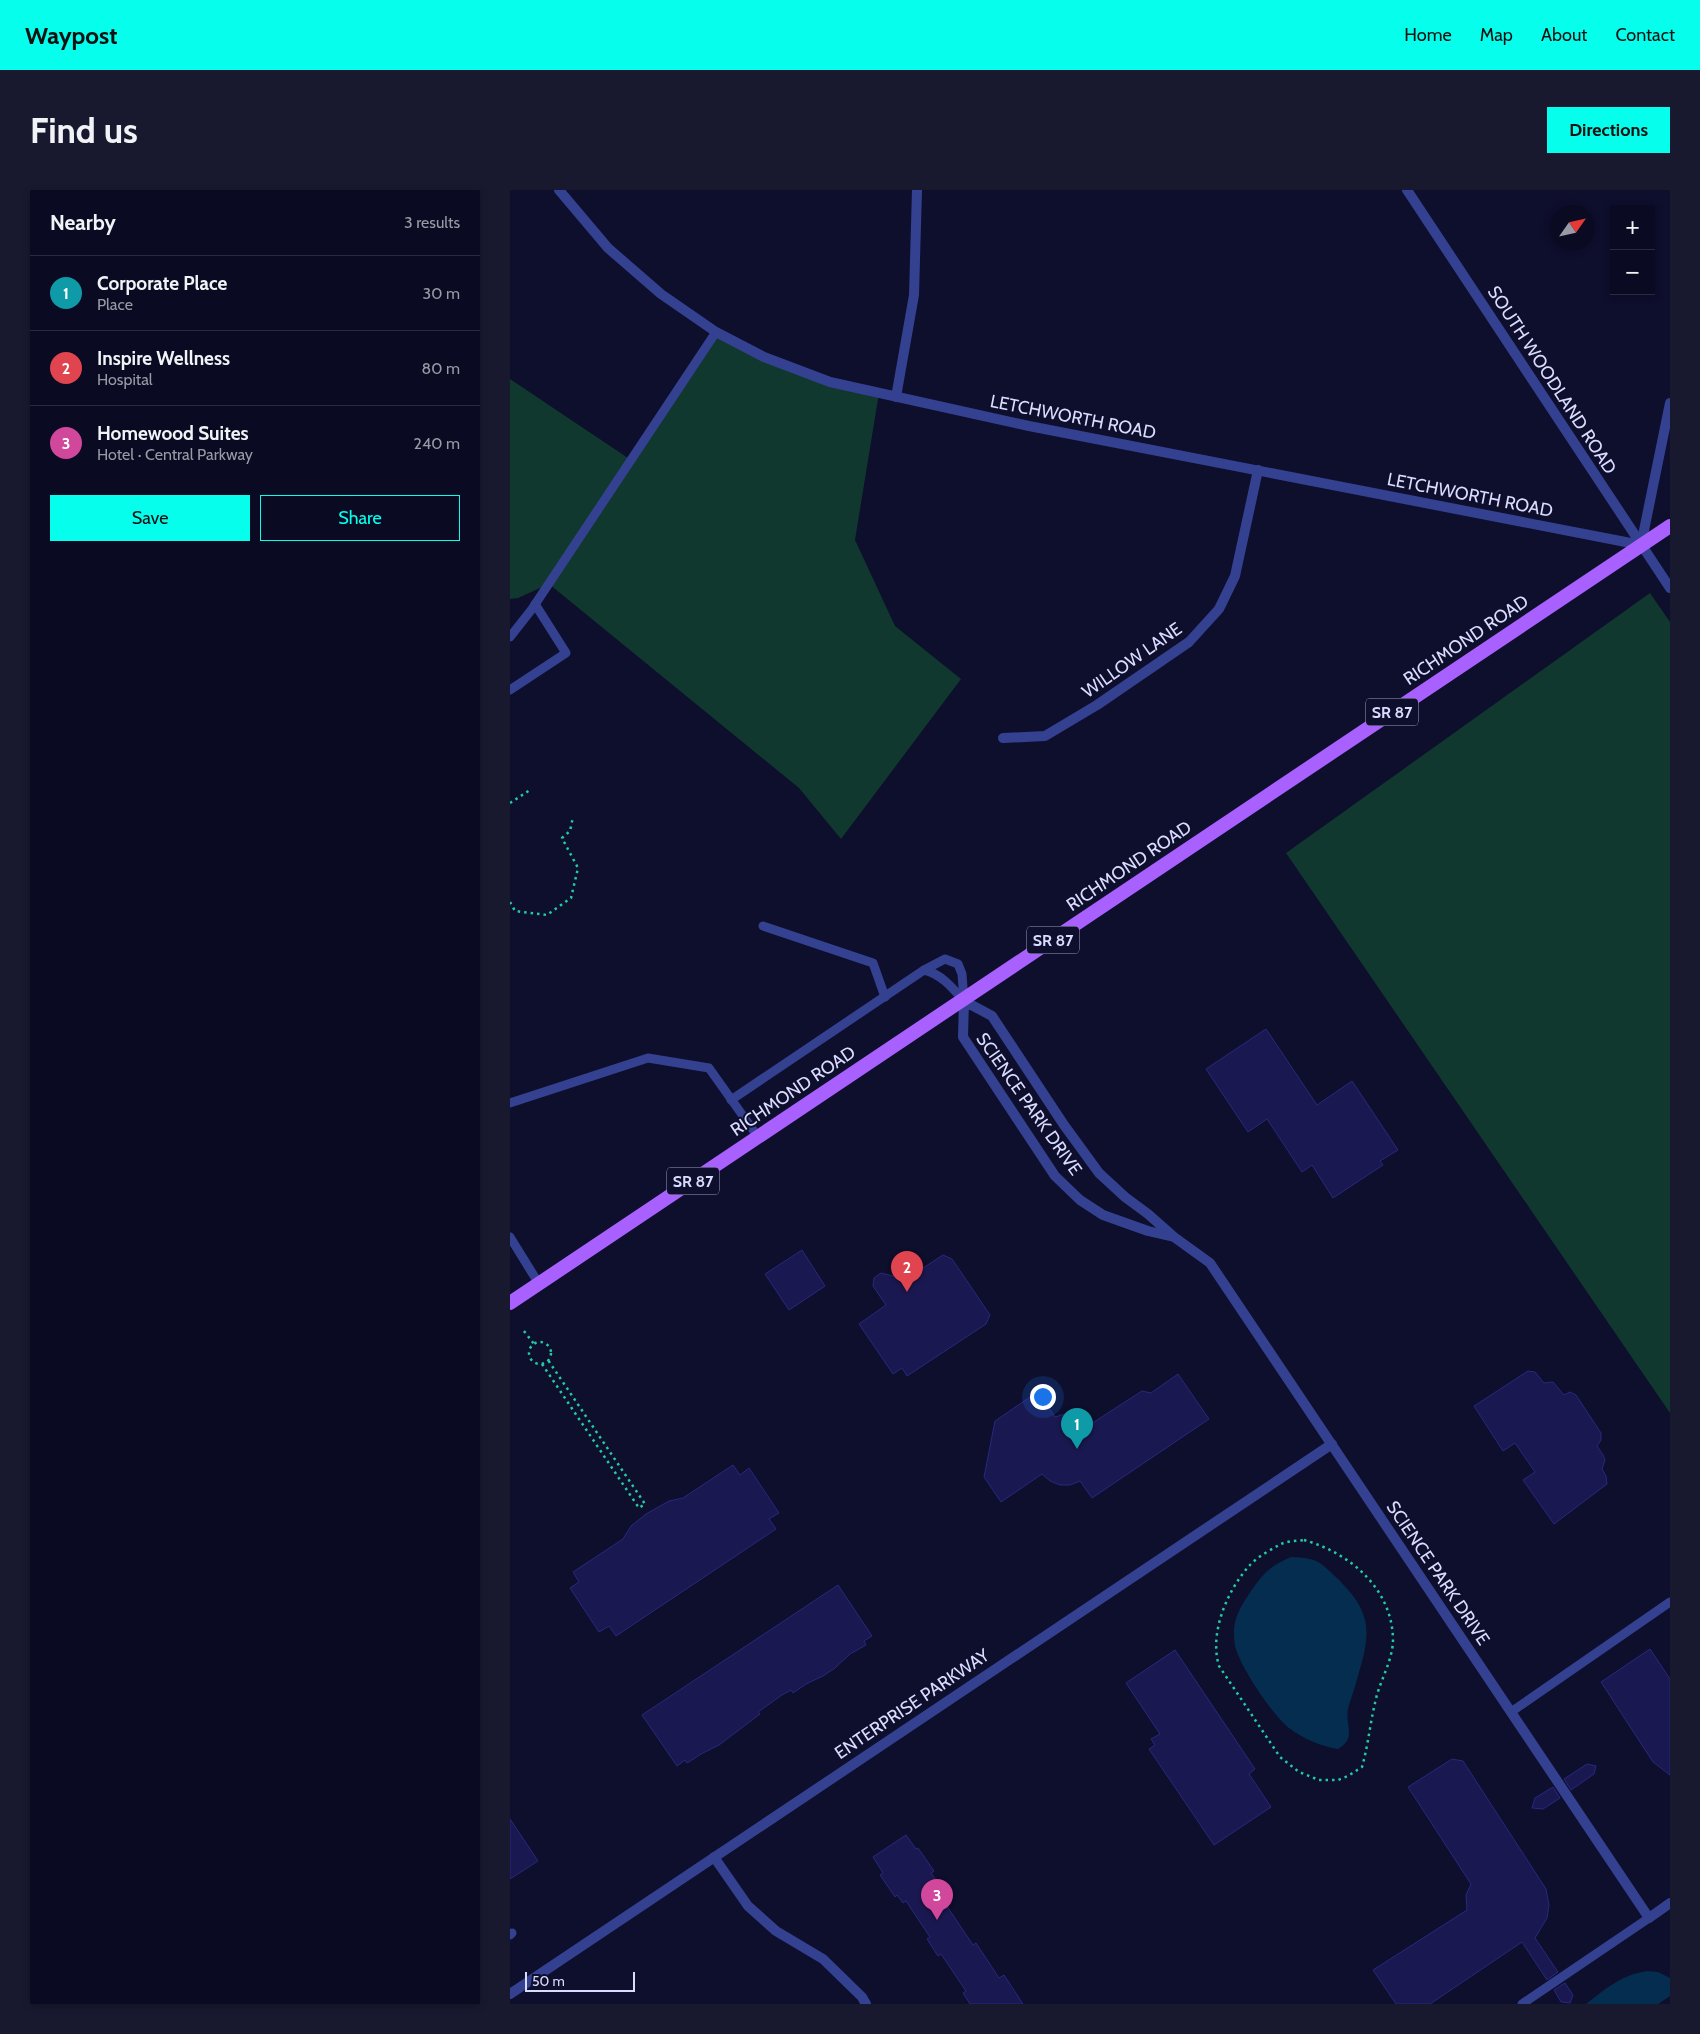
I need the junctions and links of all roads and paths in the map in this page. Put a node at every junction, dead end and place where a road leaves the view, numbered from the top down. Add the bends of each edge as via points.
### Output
1 (558, 190) edge
2 (917, 190) edge
3 (1406, 190) edge
4 (716, 332) junction
5 (896, 397) junction
6 (1670, 403) edge
7 (1258, 470) junction
8 (1670, 526) edge
9 (1641, 545) junction
10 (1670, 588) edge
11 (535, 604) junction
12 (510, 637) edge
13 (510, 690) edge
14 (1003, 738) dead end
15 (530, 790) dead end
16 (510, 803) edge
17 (573, 818) dead end
18 (510, 902) edge
19 (763, 926) dead end
20 (924, 970) junction
21 (885, 997) junction
22 (964, 1001) junction
23 (731, 1100) junction
24 (510, 1103) edge
25 (758, 1137) junction
26 (1174, 1237) junction
27 (511, 1240) edge
28 (539, 1284) junction
29 (510, 1303) edge
30 (524, 1331) dead end
31 (534, 1344) junction
32 (548, 1360) junction
33 (542, 1364) junction
34 (1332, 1444) junction
35 (1670, 1602) edge
36 (1391, 1618) joint
37 (1511, 1712) junction
38 (714, 1857) junction
39 (1670, 1903) edge
40 (1649, 1918) junction
41 (510, 1994) edge
42 (866, 2004) edge
43 (1522, 2004) edge

1 - 4 street, LETCHWORTH ROAD via 608,248 661,294
2 - 5 street via 914,295
3 - 9 street, SOUTH WOODLAND ROAD
4 - 5 street, LETCHWORTH ROAD via 764,356 830,382
4 - 11 lane
5 - 7 street, LETCHWORTH ROAD
6 - 9 street
7 - 9 street, LETCHWORTH ROAD
7 - 14 street, WILLOW LANE via 1235,576 1219,609 1189,642 1045,736
8 - 9 main road, RICHMOND ROAD / SR 87
9 - 10 street, SOUTH WOODLAND ROAD
9 - 22 main road, RICHMOND ROAD / SR 87
11 - 12 lane
11 - 13 lane via 566,653
15 - 16 path
17 - 18 path via 570,831 562,838 578,868 571,898 547,915 515,911
19 - 21 lane via 873,962
20 - 21 lane
20 - 22 lane via 935,972
20 - 22 lane via 945,959 958,964
21 - 23 lane
22 - 25 main road, RICHMOND ROAD / SR 87
22 - 26 street, SCIENCE PARK DRIVE via 992,1016 1099,1173
22 - 26 street, SCIENCE PARK DRIVE via 962,1036 1055,1176 1080,1200 1103,1215
23 - 24 lane via 709,1068 648,1058
23 - 25 lane
25 - 28 main road, RICHMOND ROAD / SR 87
26 - 34 street, SCIENCE PARK DRIVE via 1210,1263
27 - 28 lane
28 - 29 main road, RICHMOND ROAD / SR 87
30 - 31 path
31 - 32 path via 543,1343 548,1347 551,1354
31 - 33 path via 529,1351 530,1358
32 - 33 path
32 - 33 path via 645,1504 639,1508
34 - 37 street, SCIENCE PARK DRIVE
34 - 38 street, ENTERPRISE PARKWAY
35 - 37 lane
36 - 36 path via 1393,1642 1390,1658 1375,1702 1362,1767 1338,1780 1319,1780 1300,1772 1280,1757 1219,1666 1215,1653 1219,1624 1238,1583 1250,1566 1283,1543 1304,1540 1323,1546 1360,1569 1382,1596
37 - 40 street, SCIENCE PARK DRIVE
38 - 41 street, ENTERPRISE PARKWAY
38 - 42 street via 748,1906 776,1932 823,1960
39 - 40 street
40 - 43 lane

